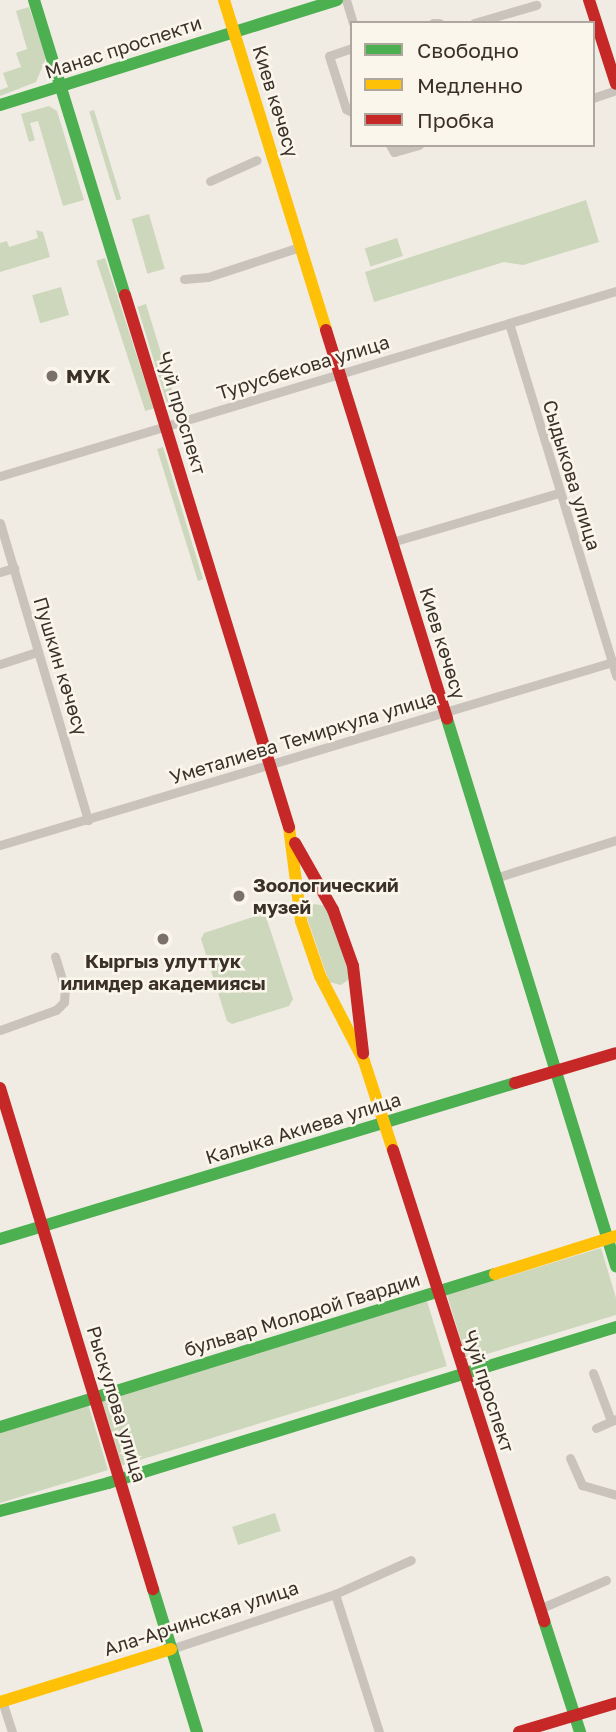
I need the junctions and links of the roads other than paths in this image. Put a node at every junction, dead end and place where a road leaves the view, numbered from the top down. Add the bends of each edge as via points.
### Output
1 (34, 0) edge
2 (224, 0) edge
3 (337, 0) edge
4 (346, 0) edge
5 (589, 0) edge
6 (536, 5) dead end
7 (352, 21) edge
8 (481, 21) edge
9 (234, 31) junction
10 (350, 49) edge
11 (616, 84) edge
12 (62, 87) junction
13 (616, 90) edge
14 (595, 97) edge
15 (0, 105) edge
16 (350, 110) edge
17 (391, 147) edge
18 (412, 147) edge
19 (257, 160) dead end
20 (210, 181) dead end
21 (300, 247) junction
22 (184, 279) dead end
23 (616, 291) edge
24 (509, 323) junction
25 (340, 375) junction
26 (166, 426) junction
27 (0, 476) edge
28 (558, 493) junction
29 (0, 523) edge
30 (392, 542) junction
31 (14, 568) junction
32 (0, 572) edge
33 (38, 652) junction
34 (614, 661) edge
35 (0, 664) edge
36 (616, 676) edge
37 (444, 713) junction
38 (270, 766) junction
39 (89, 820) junction
40 (292, 838) junction
41 (616, 840) edge
42 (0, 845) edge
43 (495, 878) junction
44 (55, 956) dead end
45 (0, 1030) edge
46 (616, 1052) edge
47 (364, 1061) junction
48 (555, 1071) junction
49 (0, 1088) edge
50 (383, 1124) junction
51 (43, 1227) junction
52 (612, 1238) edge
53 (0, 1239) edge
54 (616, 1266) edge
55 (437, 1292) junction
56 (616, 1327) edge
57 (593, 1373) dead end
58 (463, 1375) junction
59 (95, 1399) junction
60 (614, 1420) edge
61 (0, 1427) edge
62 (596, 1428) dead end
63 (570, 1458) dead end
64 (119, 1479) junction
65 (616, 1495) edge
66 (0, 1511) edge
67 (411, 1560) dead end
68 (606, 1580) dead end
69 (335, 1594) junction
70 (539, 1609) junction
71 (171, 1648) junction
72 (1, 1701) edge
73 (616, 1703) edge
74 (575, 1716) junction
75 (12, 1732) edge
76 (197, 1732) edge
77 (380, 1732) edge
78 (519, 1732) edge
79 (580, 1732) edge

1 - 12 main road, Чуй проспект
2 - 9 main road, Киев көчөсү
3 - 9 main road, Манас проспекти
4 - 7 street
5 - 11 main road
6 - 8 street
9 - 12 main road, Манас проспекти
9 - 21 main road, Киев көчөсү
10 - 16 street via 329,59
12 - 15 main road, Манас проспекти
12 - 26 main road, Чуй проспект
13 - 14 street
17 - 18 street via 394,152
19 - 20 street
21 - 22 street
21 - 25 main road, Киев көчөсү
23 - 24 street, Турусбекова улица
24 - 25 street, Турусбекова улица
24 - 28 street, Сыдыкова улица
25 - 26 street, Турусбекова улица
25 - 30 main road, Киев көчөсү
26 - 27 street, Турусбекова улица
26 - 38 main road, Чуй проспект
28 - 30 street
28 - 34 street, Сыдыкова улица
29 - 31 street, Пушкин көчөсү
30 - 37 main road, Киев көчөсү
31 - 32 street
31 - 33 street, Пушкин көчөсү
33 - 35 street
33 - 39 street, Пушкин көчөсү
34 - 36 street, Сыдыкова улица
34 - 37 street, Уметалиева Темиркула улица
37 - 38 street, Уметалиева Темиркула улица
37 - 43 main road, Киев көчөсү
38 - 39 street, Уметалиева Темиркула улица
38 - 40 main road, Чуй проспект
39 - 42 street, Уметалиева Темиркула улица
40 - 47 main road, Чуй проспект via 301,921 320,976
40 - 47 main road, Чуй проспект via 333,910 353,966
41 - 43 street
43 - 48 main road, Киев көчөсү
44 - 45 street via 64,1002 56,1010
46 - 48 main road, Калыка Акиева улица
47 - 50 main road, Чуй проспект
48 - 50 main road, Калыка Акиева улица
48 - 52 main road, Киев көчөсү
49 - 51 main road, Рыскулова улица
50 - 51 main road, Калыка Акиева улица
50 - 55 main road, Чуй проспект
51 - 53 main road, Калыка Акиева улица
51 - 59 main road, Рыскулова улица
52 - 54 main road, Киев көчөсү
52 - 55 main road, бульвар Молодой Гвардии
55 - 58 main road, Чуй проспект
55 - 59 main road, бульвар Молодой Гвардии
56 - 58 main road
57 - 60 street
58 - 64 main road
58 - 70 main road, Чуй проспект
59 - 61 main road, бульвар Молодой Гвардии
59 - 64 main road, Рыскулова улица
60 - 62 street
63 - 65 street via 582,1485
64 - 66 main road
64 - 71 main road, Рыскулова улица
67 - 69 street, Ала-Арчинская улица
68 - 70 street
69 - 71 street, Ала-Арчинская улица
69 - 77 street
70 - 74 main road, Чуй проспект
71 - 72 main road, Ала-Арчинская улица
71 - 76 main road, Рыскулова улица
72 - 75 street
73 - 74 main road
74 - 78 main road
74 - 79 main road, Чуй проспект

